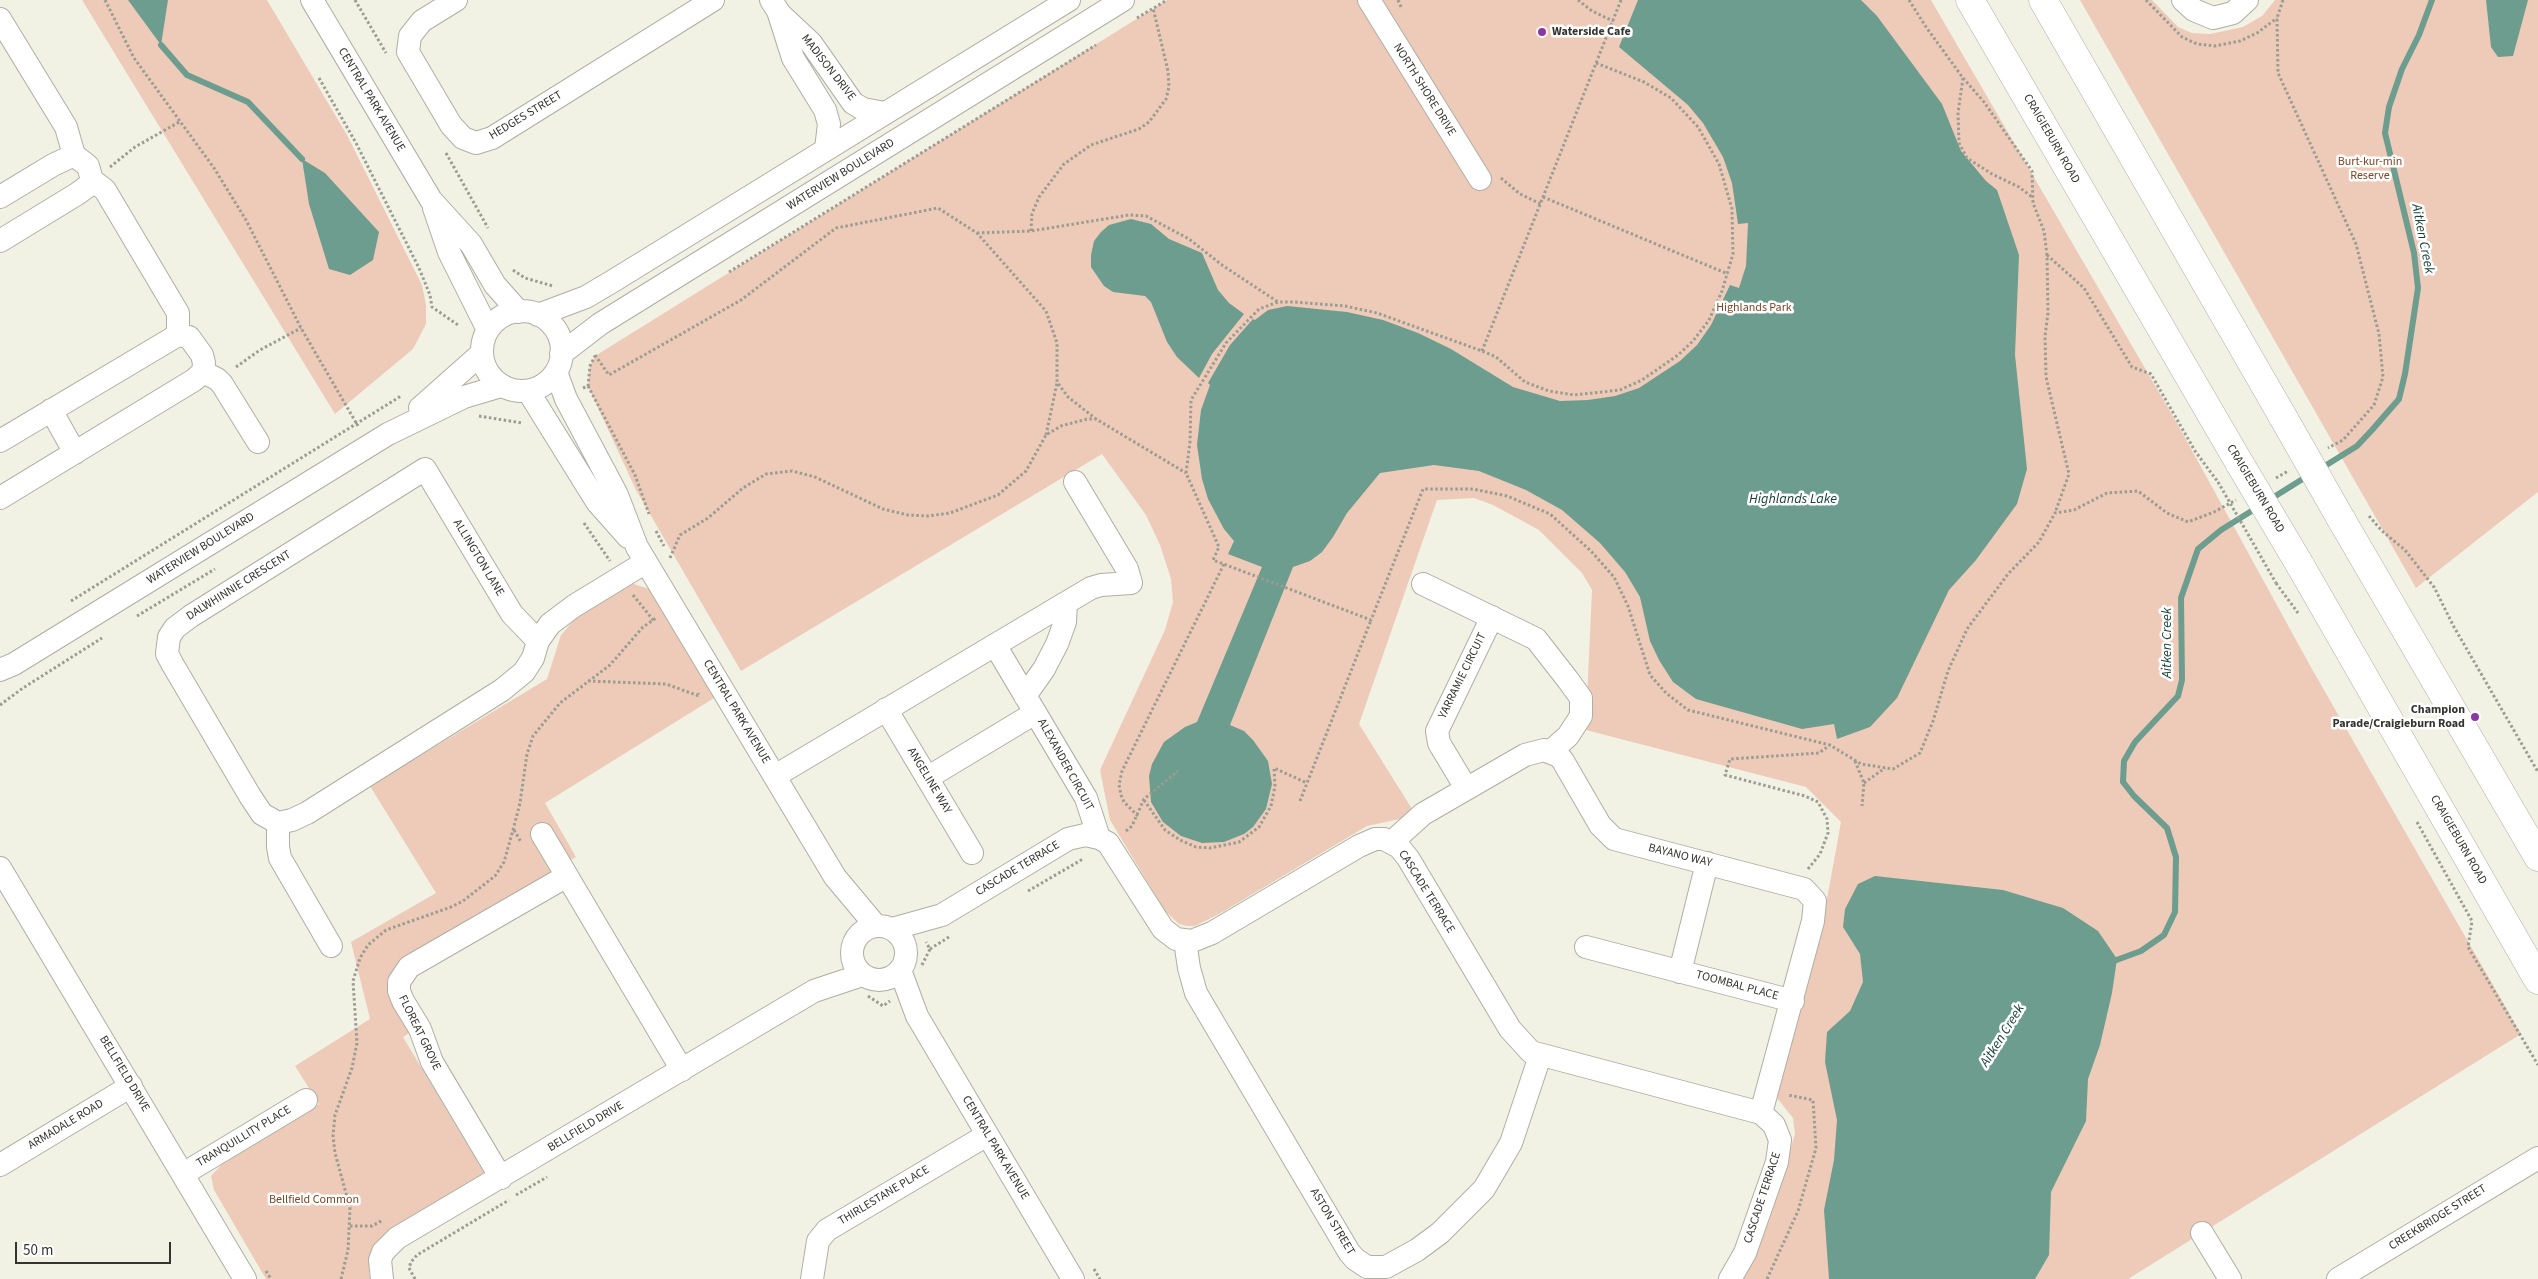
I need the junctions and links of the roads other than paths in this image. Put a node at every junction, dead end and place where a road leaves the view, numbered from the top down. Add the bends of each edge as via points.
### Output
1 (312, 0) edge
2 (456, 0) edge
3 (713, 0) edge
4 (1069, 0) edge
5 (1123, 0) edge
6 (1369, 0) edge
7 (1970, 0) edge
8 (2043, 0) edge
9 (2183, 0) edge
10 (2247, 0) edge
11 (774, 6) edge
12 (0, 19) edge
13 (885, 113) junction
14 (826, 149) junction
15 (74, 155) junction
16 (92, 180) junction
17 (1480, 180) dead end
18 (0, 197) edge
19 (431, 200) junction
20 (0, 241) edge
21 (528, 313) junction
22 (488, 330) junction
23 (178, 335) junction
24 (482, 353) junction
25 (558, 363) junction
26 (210, 375) junction
27 (501, 386) junction
28 (528, 390) junction
29 (51, 410) junction
30 (379, 439) junction
31 (0, 441) edge
32 (258, 442) dead end
33 (75, 453) junction
34 (425, 469) joint
35 (1075, 482) dead end
36 (0, 498) edge
37 (642, 555) junction
38 (1423, 584) dead end
39 (1066, 603) junction
40 (1492, 618) junction
41 (538, 641) junction
42 (995, 646) junction
43 (5, 671) edge
44 (1030, 704) junction
45 (886, 709) junction
46 (1551, 752) junction
47 (775, 776) junction
48 (927, 778) junction
49 (1466, 788) junction
50 (278, 823) junction
51 (542, 834) dead end
52 (1099, 838) junction
53 (1392, 842) junction
54 (972, 853) dead end
55 (2538, 857) edge
56 (1707, 864) junction
57 (1, 868) edge
58 (566, 876) junction
59 (835, 877) junction
60 (942, 914) junction
61 (884, 928) junction
62 (1185, 941) junction
63 (331, 946) dead end
64 (1586, 947) dead end
65 (903, 960) junction
66 (862, 962) junction
67 (1680, 972) junction
68 (2538, 980) edge
69 (1793, 1001) junction
70 (917, 1016) junction
71 (1540, 1056) junction
72 (682, 1070) junction
73 (131, 1086) junction
74 (306, 1100) dead end
75 (1761, 1114) junction
76 (987, 1135) junction
77 (2538, 1158) edge
78 (0, 1164) edge
79 (183, 1174) junction
80 (501, 1178) junction
81 (2202, 1234) dead end
82 (2352, 1276) edge
83 (245, 1279) edge
84 (382, 1279) edge
85 (812, 1279) edge
86 (1072, 1279) edge
87 (1730, 1279) edge
88 (2230, 1279) edge

1 - 19 street, CENTRAL PARK AVENUE
2 - 3 street, HEDGES STREET via 422,21 410,36 408,52 451,125 463,138 476,143 492,138
4 - 13 street
5 - 25 street, WATERVIEW BOULEVARD via 583,335
6 - 17 street, NORTH SHORE DRIVE
7 - 68 main road, CRAIGIEBURN ROAD, bridge
8 - 55 main road, bridge
9 - 10 street via 2198,12 2213,18 2232,13
11 - 13 street, MADISON DRIVE via 811,43 853,103 863,109
11 - 14 street, MADISON DRIVE via 793,58 825,110 829,124
12 - 15 street via 66,127
13 - 14 street
14 - 21 street via 614,281 565,305
15 - 16 street via 88,166
15 - 18 street
16 - 20 street via 76,194
16 - 23 street via 105,190 178,314
19 - 21 street, CENTRAL PARK AVENUE via 471,244 495,285
19 - 22 street, CENTRAL PARK AVENUE via 448,252
21 - 22 street via 501,317
21 - 25 street via 548,322 556,331 560,342
22 - 24 street
23 - 26 street via 195,342
23 - 29 street
24 - 27 street via 484,366
24 - 30 street, WATERVIEW BOULEVARD via 432,399
25 - 28 street via 544,384
25 - 37 street, CENTRAL PARK AVENUE via 566,399 617,495
26 - 32 street
26 - 33 street via 194,380
27 - 28 street
27 - 30 street, WATERVIEW BOULEVARD via 464,397
28 - 37 street, CENTRAL PARK AVENUE via 597,502
29 - 31 street
29 - 33 street
30 - 43 street, WATERVIEW BOULEVARD
33 - 36 street
34 - 41 street, ALLINGTON LANE via 512,614
34 - 50 street, DALWHINNIE CRESCENT via 191,616 169,636 167,654 177,673 262,814
35 - 39 street via 1127,569 1131,583 1101,585
37 - 41 street via 550,624
37 - 47 street, CENTRAL PARK AVENUE
38 - 40 street, YARRAMIE CIRCUIT
39 - 42 street
39 - 44 street via 1065,622
40 - 46 street, YARRAMIE CIRCUIT via 1536,639 1581,698 1581,716 1576,725
40 - 49 street, YARRAMIE CIRCUIT via 1437,732 1439,743
41 - 50 street via 524,672 502,690 307,813
42 - 44 street, ALEXANDER CIRCUIT
42 - 45 street
44 - 48 street
44 - 52 street, ALEXANDER CIRCUIT via 1091,808
45 - 47 street
45 - 48 street, ANGELINE WAY
46 - 49 street via 1536,751 1525,755
46 - 56 street, BAYANO WAY via 1563,761 1609,836
47 - 59 street, CENTRAL PARK AVENUE
48 - 54 street, ANGELINE WAY
49 - 53 street via 1423,814
50 - 63 street via 280,858
51 - 58 street
52 - 60 street, CASCADE TERRACE via 1085,835 1068,839
52 - 62 street via 1115,852 1163,929 1176,939
53 - 62 street, CASCADE TERRACE via 1384,839 1367,842 1212,933
53 - 71 street, CASCADE TERRACE via 1408,858 1514,1036
56 - 67 street, TOOMBAL PLACE
56 - 69 street, BAYANO WAY via 1797,886 1811,895 1816,907
57 - 73 street, BELLFIELD DRIVE
58 - 72 street
58 - 80 street, FLOREAT GROVE via 409,967 399,982 400,994 420,1029 432,1062
59 - 61 street, CENTRAL PARK AVENUE
59 - 66 street, CENTRAL PARK AVENUE
60 - 61 street, CASCADE TERRACE
60 - 65 street, CASCADE TERRACE
61 - 65 street via 899,935
61 - 66 street via 861,932
62 - 71 street, ASTON STREET via 1196,993 1346,1247 1355,1260 1368,1267 1386,1267 1416,1250 1440,1233 1484,1189 1511,1143
64 - 67 street, TOOMBAL PLACE
65 - 66 street via 888,979
65 - 70 street, CENTRAL PARK AVENUE
66 - 70 street, CENTRAL PARK AVENUE
66 - 72 street, BELLFIELD DRIVE
67 - 69 street, TOOMBAL PLACE
69 - 75 street
70 - 76 street, CENTRAL PARK AVENUE
71 - 75 street, CASCADE TERRACE
72 - 80 street, BELLFIELD DRIVE
73 - 78 street, ARMADALE ROAD
73 - 79 street, BELLFIELD DRIVE
74 - 79 street, TRANQUILLITY PLACE
75 - 87 street, CASCADE TERRACE via 1778,1132 1777,1162 1746,1253
76 - 85 street, THIRLESTANE PLACE via 827,1230 818,1241
76 - 86 street, CENTRAL PARK AVENUE
77 - 82 street, CREEKBRIDGE STREET
79 - 83 street, BELLFIELD DRIVE
80 - 84 street, BELLFIELD DRIVE via 389,1244 380,1260
81 - 88 street

